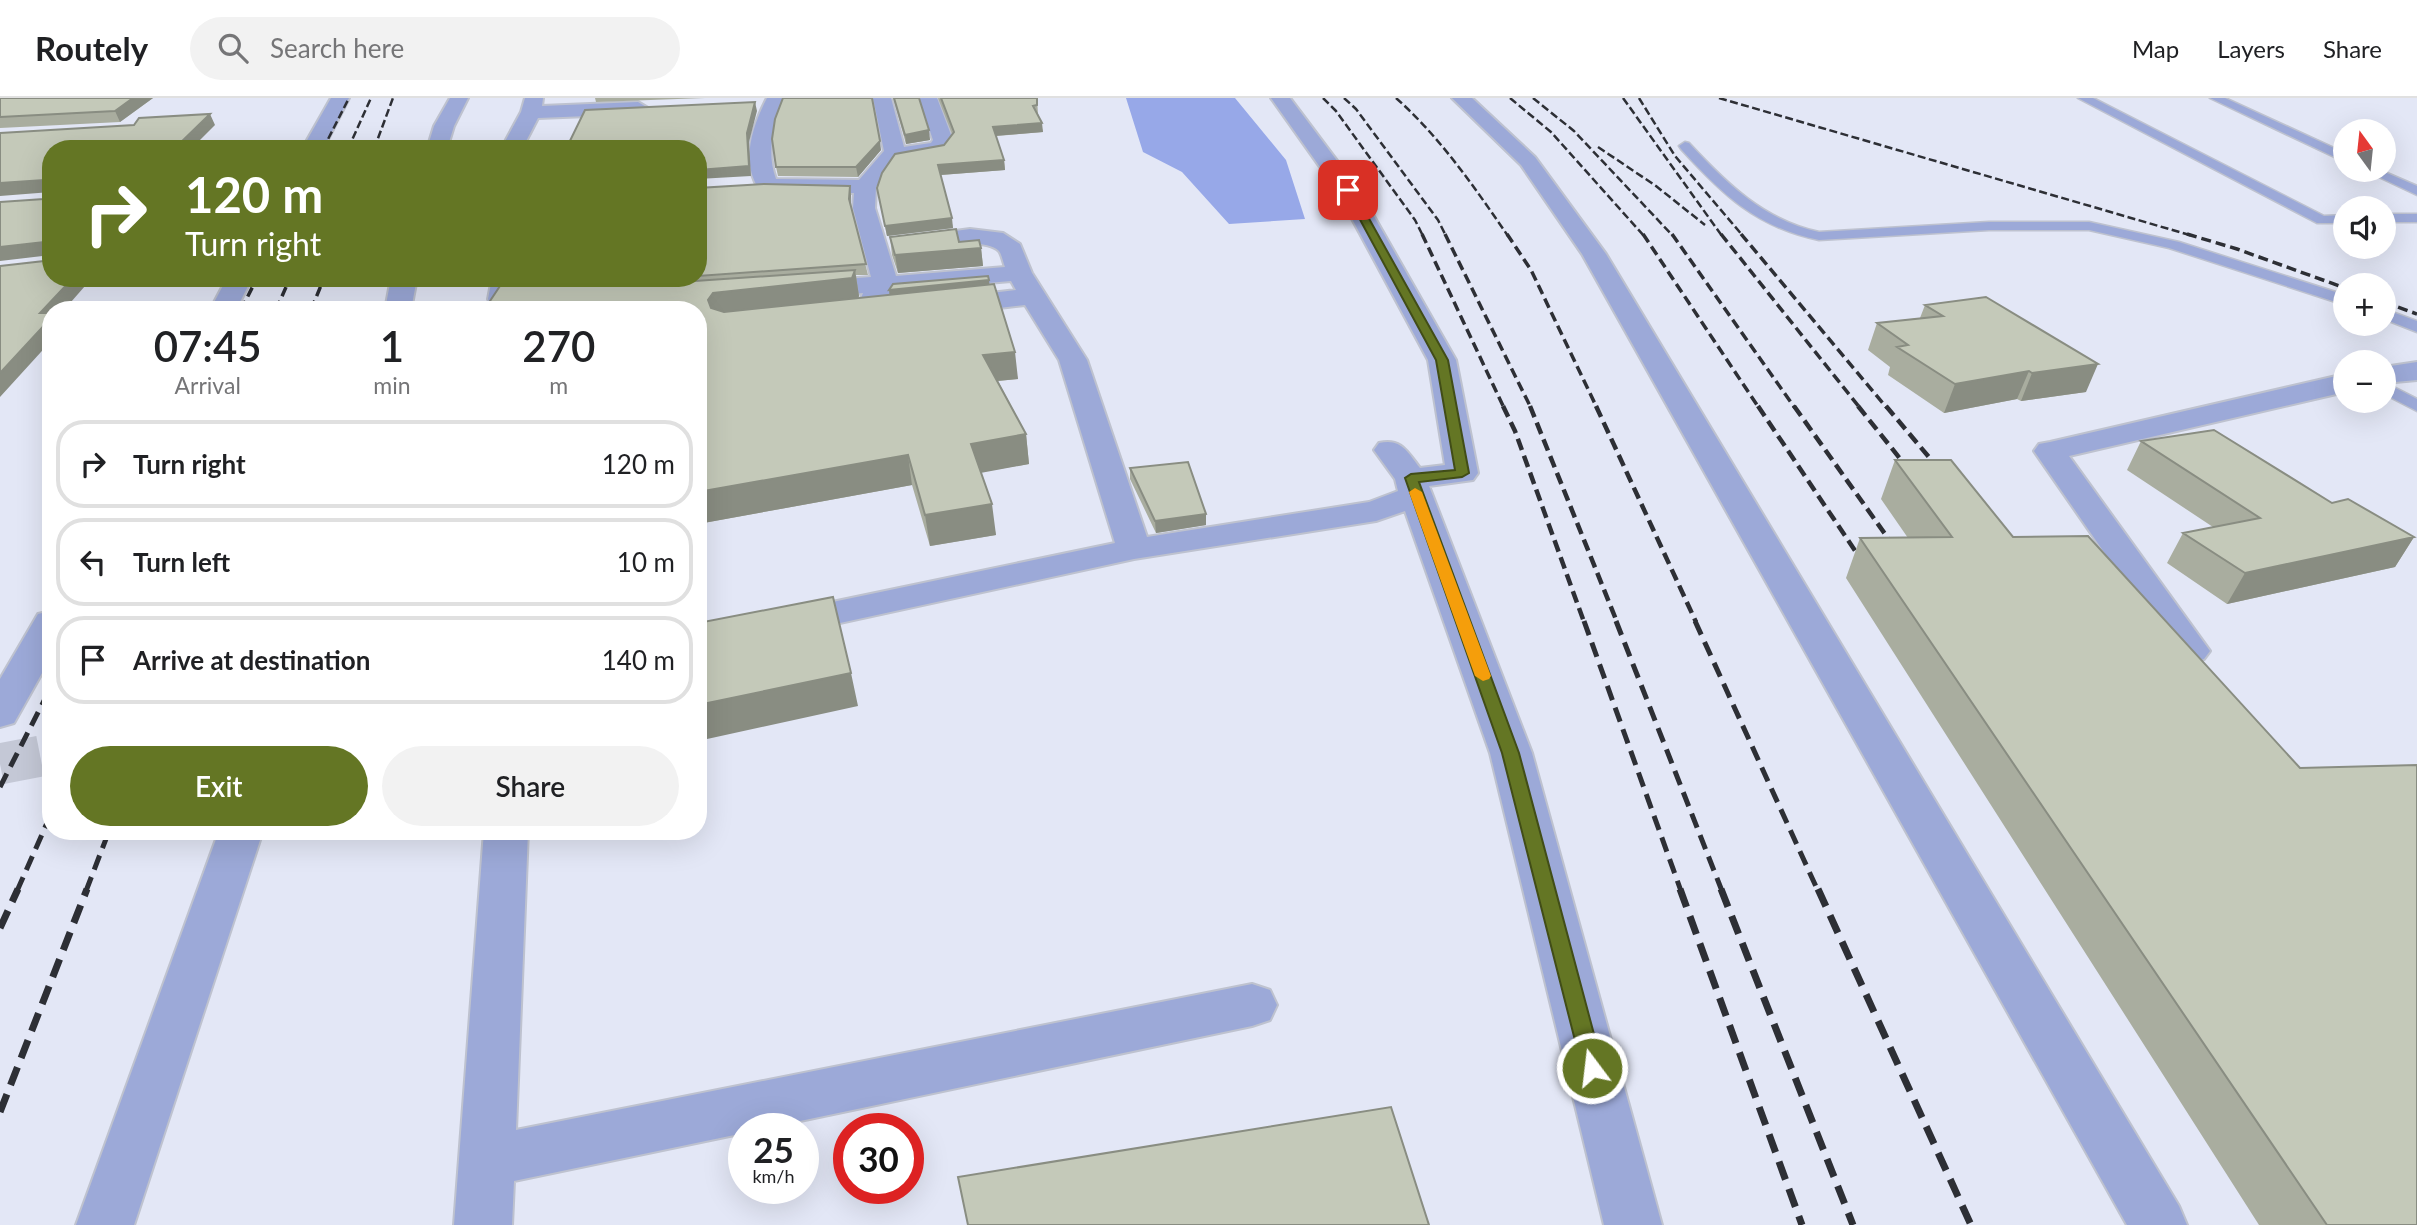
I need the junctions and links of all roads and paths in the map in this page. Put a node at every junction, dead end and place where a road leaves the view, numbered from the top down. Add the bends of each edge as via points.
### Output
1 (340, 98) edge
2 (459, 98) edge
3 (882, 98) edge
4 (928, 98) edge
5 (1280, 98) edge
6 (1461, 98) edge
7 (2084, 98) edge
8 (2216, 98) edge
9 (774, 100) edge
10 (748, 103) edge
11 (533, 105) edge
12 (659, 107) edge
13 (317, 140) edge
14 (440, 140) edge
15 (516, 140) edge
16 (1685, 146) dead end
17 (2333, 152) edge
18 (895, 153) junction
19 (2396, 181) edge
20 (865, 187) junction
21 (2417, 191) edge
22 (2396, 218) edge
23 (2417, 218) edge
24 (2333, 219) edge
25 (877, 247) junction
26 (886, 284) junction
27 (1026, 285) junction
28 (583, 287) edge
29 (778, 292) edge
30 (2333, 296) edge
31 (569, 301) edge
32 (2396, 319) edge
33 (2417, 327) edge
34 (2417, 371) edge
35 (2396, 374) edge
36 (2333, 386) edge
37 (2396, 394) edge
38 (2417, 406) edge
39 (1390, 450) dead end
40 (1414, 487) junction
41 (1134, 549) junction
42 (42, 638) edge
43 (707, 640) edge
44 (2191, 651) edge
45 (0, 714) edge
46 (238, 840) edge
47 (505, 840) edge
48 (1252, 1005) dead end
49 (487, 1161) junction
50 (105, 1225) edge
51 (483, 1225) edge
52 (1633, 1225) edge
53 (2158, 1225) edge

1 - 13 street
2 - 14 street
3 - 18 street
4 - 18 street via 942,145
5 - 40 street via 1348,190 1442,360 1462,473
6 - 53 street via 1528,161 1594,254
7 - 24 lane via 2322,219
8 - 17 lane
9 - 10 street
9 - 20 street via 763,129 756,185
11 - 12 street
11 - 15 street
16 - 30 lane via 1735,199 1799,234 2089,226 2164,242
18 - 20 street
19 - 21 lane
20 - 25 street via 864,208
22 - 23 lane
25 - 26 street
25 - 27 street via 970,236 995,238 1011,249
26 - 27 street
26 - 27 street via 875,295 883,312
26 - 29 street
27 - 41 street via 1073,360
28 - 31 street
32 - 33 lane
34 - 35 street
36 - 44 street via 2050,451
37 - 38 lane
39 - 40 street
40 - 41 street via 1376,510
40 - 52 street via 1511,753
41 - 43 street
42 - 45 street
46 - 50 street
47 - 49 street
48 - 49 street
49 - 51 street

